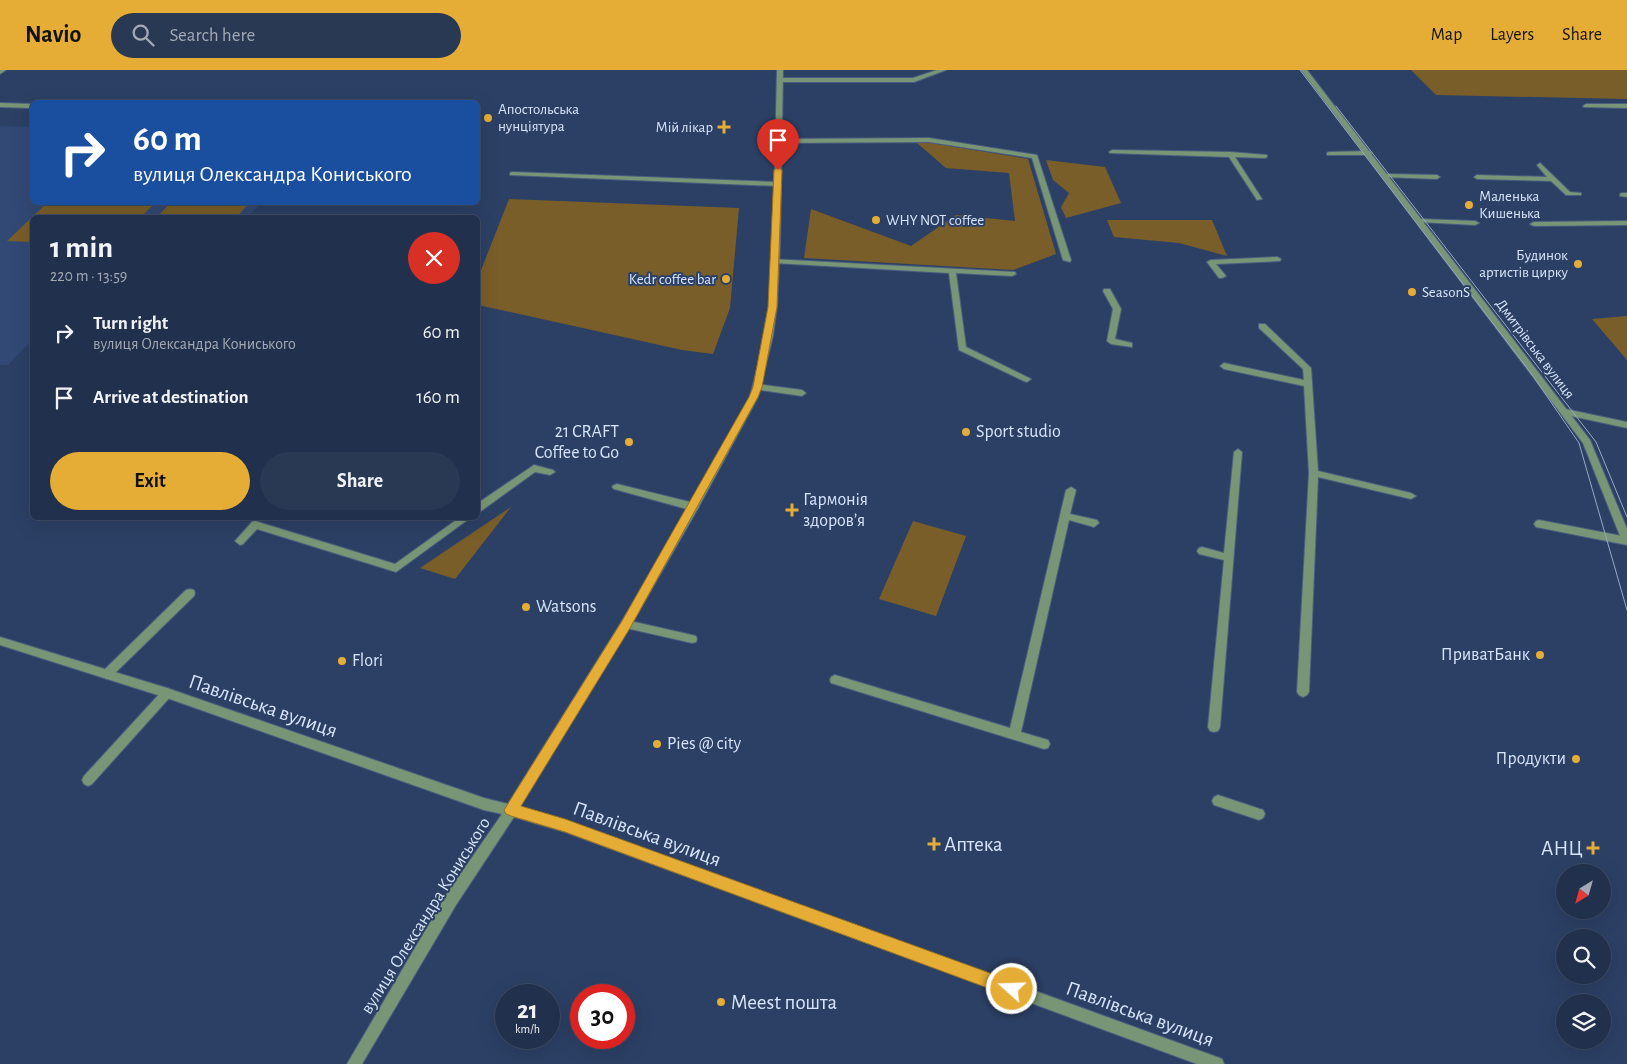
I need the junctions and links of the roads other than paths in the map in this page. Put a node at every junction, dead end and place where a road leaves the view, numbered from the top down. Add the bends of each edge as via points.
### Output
1 (3, 70) edge
2 (943, 70) edge
3 (1304, 70) edge
4 (0, 72) edge
5 (780, 75) edge
6 (0, 105) edge
7 (30, 106) edge
8 (1586, 106) dead end
9 (1627, 106) edge
10 (777, 141) junction
11 (1112, 152) dead end
12 (1369, 153) junction
13 (1230, 154) junction
14 (1329, 154) dead end
15 (1265, 156) dead end
16 (1540, 165) dead end
17 (512, 174) dead end
18 (1386, 176) junction
19 (1477, 177) dead end
20 (1437, 178) dead end
21 (1553, 179) junction
22 (778, 184) junction
23 (1579, 194) dead end
24 (1259, 199) dead end
25 (1421, 222) junction
26 (1475, 223) dead end
27 (1627, 223) edge
28 (1534, 224) dead end
29 (1277, 259) dead end
30 (1067, 260) dead end
31 (774, 261) junction
32 (952, 271) junction
33 (1012, 274) dead end
34 (1222, 276) dead end
35 (1107, 291) dead end
36 (1262, 326) dead end
37 (1129, 345) dead end
38 (1224, 366) dead end
39 (1027, 379) dead end
40 (1308, 384) junction
41 (757, 387) junction
42 (802, 394) dead end
43 (1565, 412) junction
44 (1627, 425) edge
45 (1238, 452) dead end
46 (550, 472) dead end
47 (1314, 473) junction
48 (617, 488) dead end
49 (1071, 490) dead end
50 (1411, 496) dead end
51 (694, 506) junction
52 (480, 507) edge
53 (1065, 516) junction
54 (462, 520) edge
55 (1094, 523) dead end
56 (1539, 524) dead end
57 (240, 541) dead end
58 (1627, 541) edge
59 (1202, 551) dead end
60 (1229, 558) junction
61 (190, 593) dead end
62 (626, 624) junction
63 (692, 639) dead end
64 (0, 641) edge
65 (107, 674) junction
66 (834, 680) dead end
67 (1303, 692) dead end
68 (166, 693) junction
69 (1214, 727) dead end
70 (1014, 734) junction
71 (1044, 744) dead end
72 (88, 780) dead end
73 (1218, 801) dead end
74 (511, 810) junction
75 (1260, 814) dead end
76 (354, 1064) edge
77 (1217, 1064) edge

1 - 4 street
2 - 5 street via 914,80
3 - 12 street, Дмитрівська вулиця
5 - 10 street, вулиця Олександра Кониського
6 - 7 street
8 - 9 street
10 - 22 street, вулиця Олександра Кониського
10 - 30 street via 929,140 1035,156
11 - 13 street
12 - 14 street
12 - 18 street, Дмитрівська вулиця
13 - 15 street
13 - 24 street
16 - 21 street
17 - 22 street
18 - 20 street
18 - 25 street, Дмитрівська вулиця
19 - 21 street
21 - 23 street via 1568,194
22 - 31 street, вулиця Олександра Кониського
25 - 26 street
25 - 43 street, Дмитрівська вулиця
27 - 28 street
29 - 34 street via 1211,262
31 - 32 street
31 - 41 street, вулиця Олександра Кониського via 773,307
32 - 33 street
32 - 39 street via 962,348
35 - 37 street via 1118,309 1111,341
36 - 40 street via 1307,368
38 - 40 street
40 - 47 street
41 - 42 street
41 - 51 street, вулиця Олександра Кониського
43 - 44 street
43 - 58 street, Дмитрівська вулиця via 1587,442
45 - 60 street
46 - 52 street via 534,468
47 - 50 street
47 - 67 street
48 - 51 street
49 - 53 street
51 - 62 street, вулиця Олександра Кониського
53 - 55 street
53 - 70 street
54 - 57 street via 396,568 254,525
56 - 58 street
59 - 60 street
60 - 69 street
61 - 65 street
62 - 63 street
62 - 74 street, вулиця Олександра Кониського
64 - 65 street, Павлівська вулиця
65 - 68 street, Павлівська вулиця
66 - 70 street
68 - 72 street
68 - 74 street, Павлівська вулиця via 484,804
70 - 71 street
73 - 75 street
74 - 76 street, вулиця Олександра Кониського via 450,900
74 - 77 street, Павлівська вулиця via 574,829

